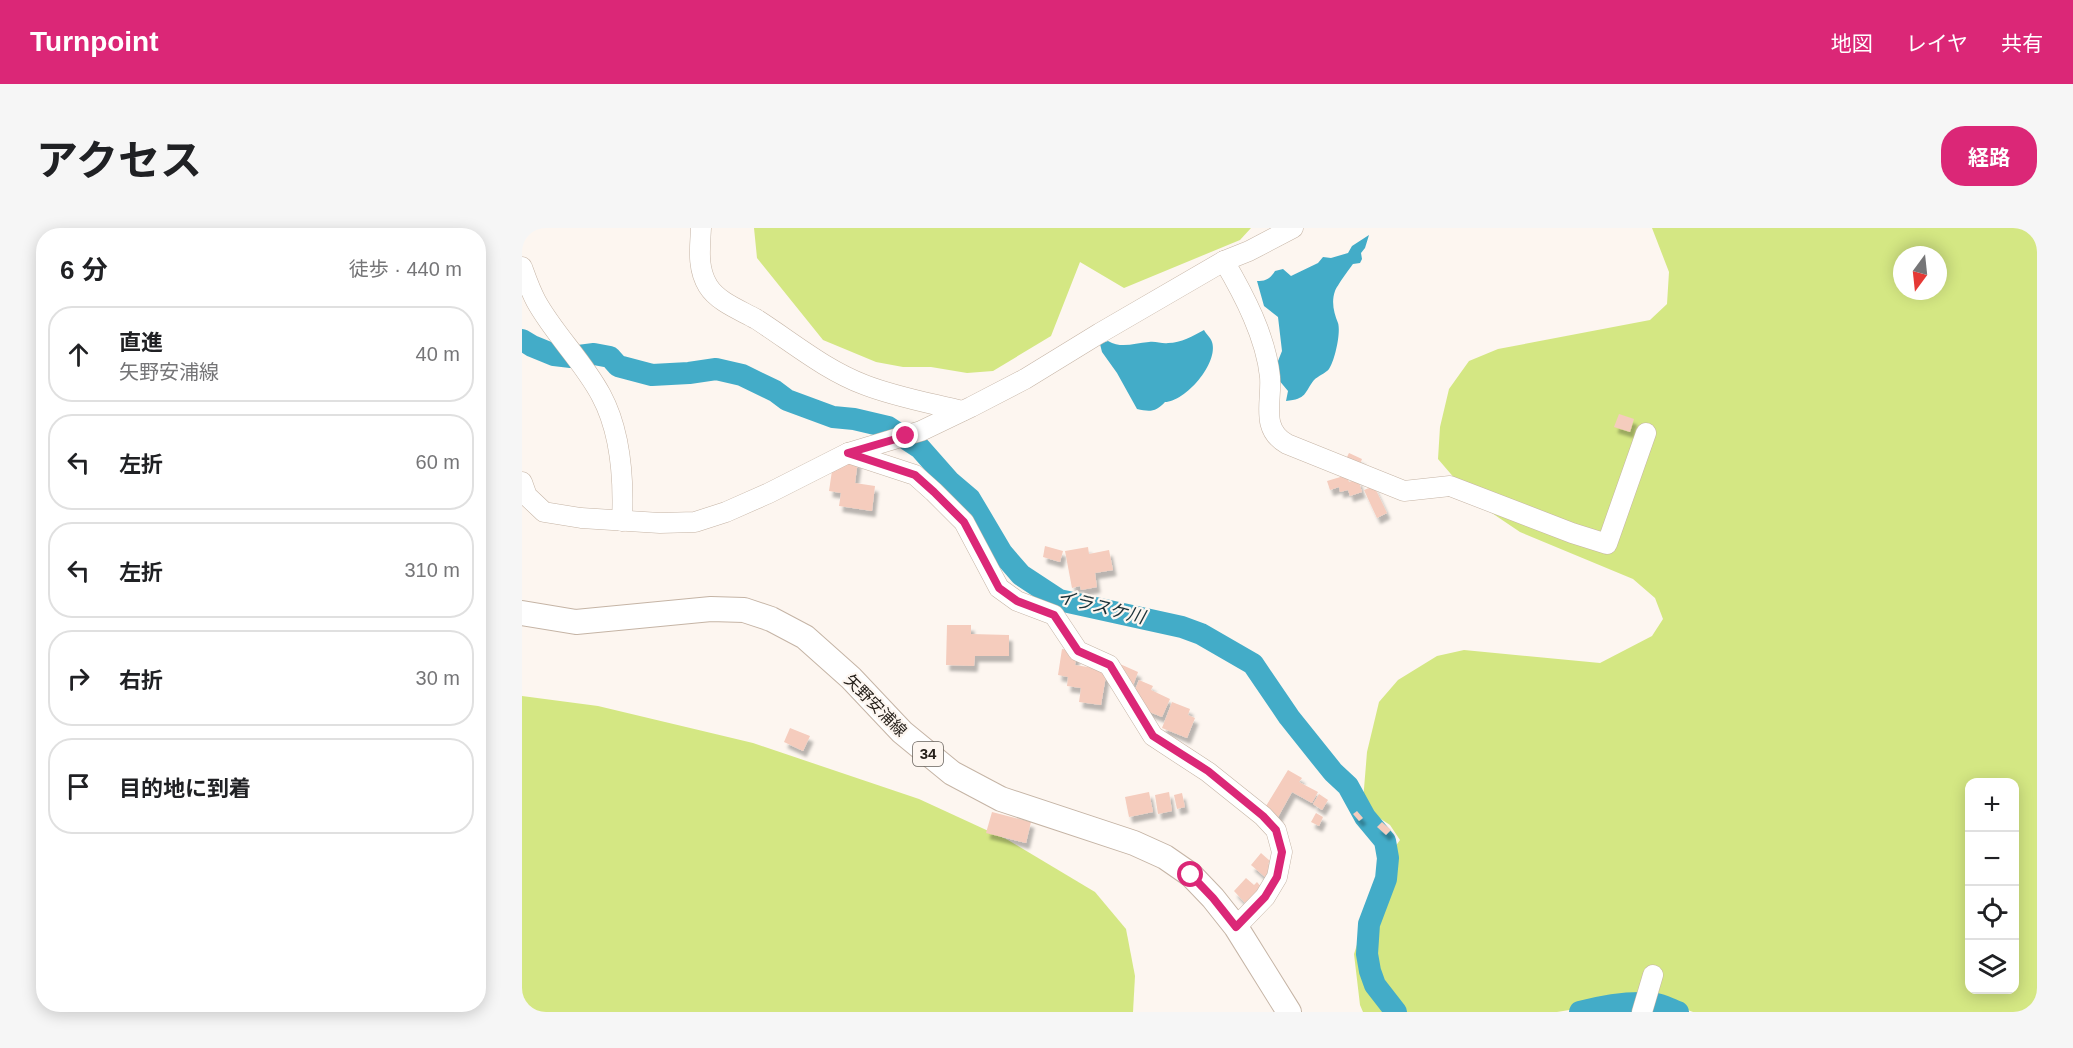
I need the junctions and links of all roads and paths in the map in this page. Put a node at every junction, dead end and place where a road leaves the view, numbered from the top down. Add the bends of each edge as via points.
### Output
1 (701, 228) edge
2 (1293, 228) edge
3 (1224, 261) junction
4 (522, 267) edge
5 (962, 411) junction
6 (1646, 434) dead end
7 (848, 453) junction
8 (522, 482) edge
9 (622, 521) junction
10 (522, 613) edge
11 (1236, 927) junction
12 (1653, 975) dead end
13 (1289, 1012) edge
14 (1642, 1012) edge

1 - 5 street via 703,276 720,299 829,368 866,386
2 - 3 street
3 - 5 street via 1025,379
3 - 6 street via 1245,297 1264,350 1270,378 1270,425 1277,438 1287,444 1404,491 1450,486 1606,544
4 - 9 street via 536,301 602,396 619,456
5 - 7 street via 921,431
7 - 9 street via 769,493 695,522
7 - 11 street via 915,475 964,522 999,588 1017,601 1054,615 1078,651 1110,665 1153,736 1208,771 1276,830 1282,852 1277,877 1265,897
8 - 9 street via 527,496 544,512
10 - 11 main road, 矢野安浦線 / 34 via 576,622 733,609 771,619 805,637 902,732 952,773 1001,799 1165,857 1191,875
11 - 13 main road, 矢野安浦線 / 34
12 - 14 street

